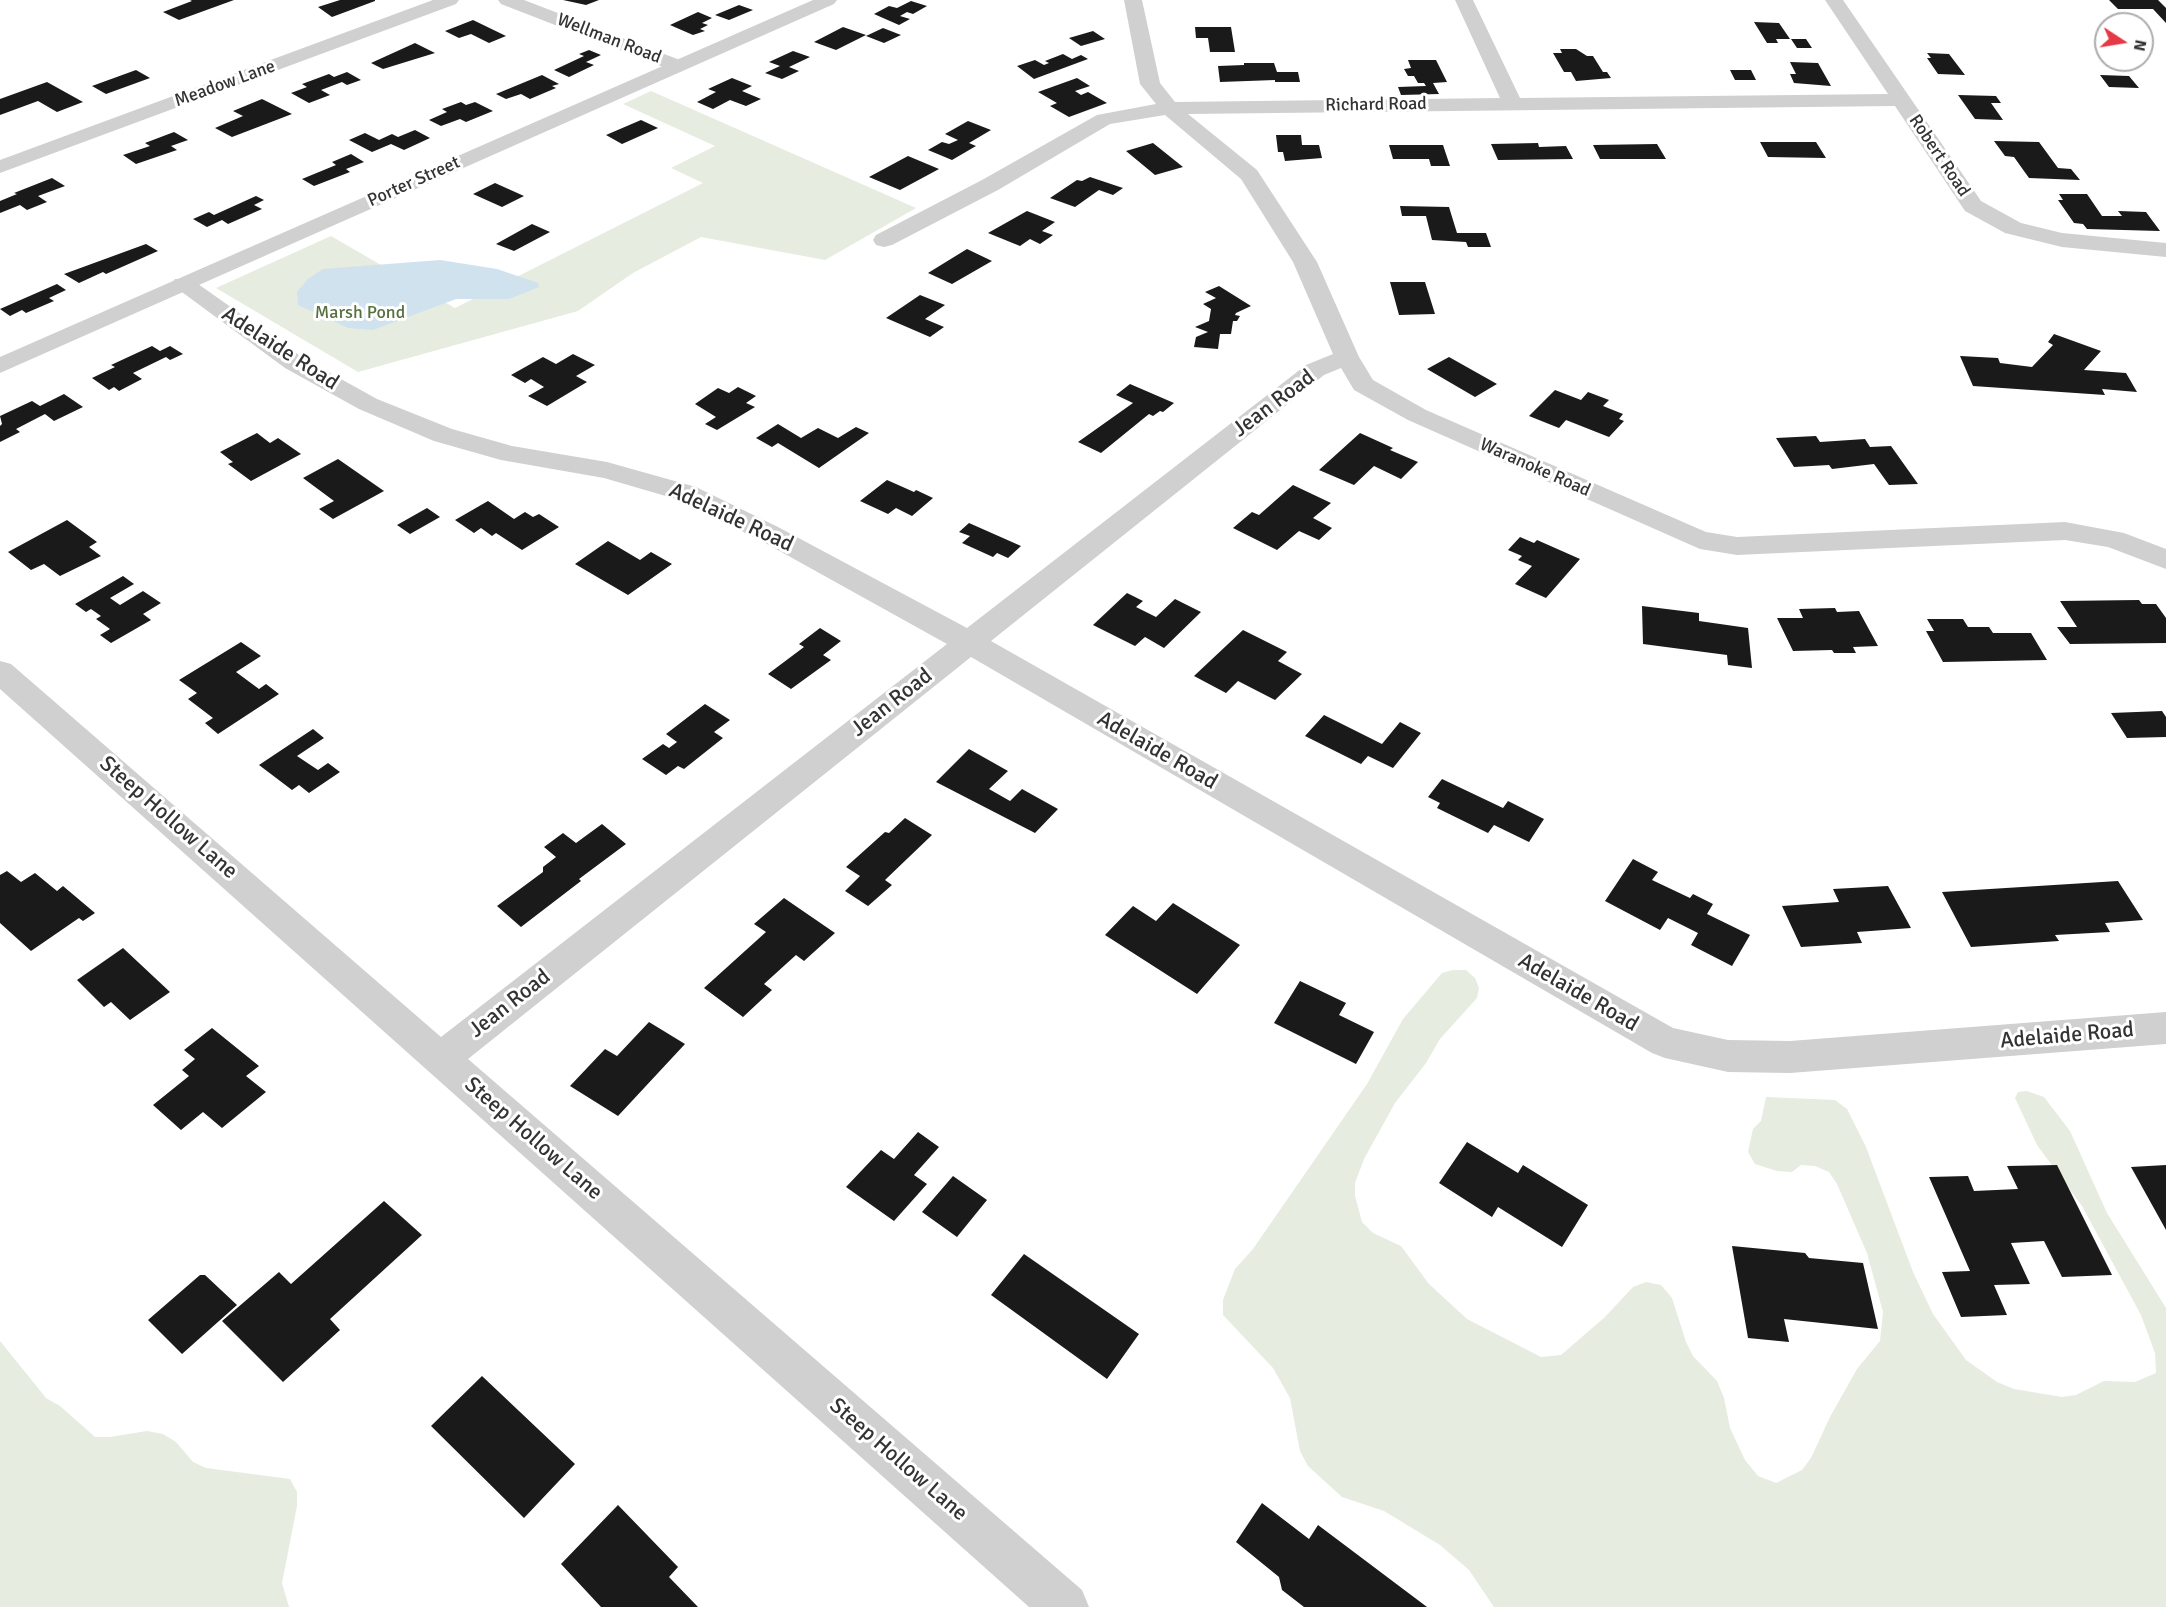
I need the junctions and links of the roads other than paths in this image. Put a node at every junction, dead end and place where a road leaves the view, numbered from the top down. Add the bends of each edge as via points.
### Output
1 (450, 0) edge
2 (507, 0) edge
3 (828, 0) edge
4 (1133, 0) edge
5 (1464, 0) edge
6 (1834, 0) edge
7 (678, 66) junction
8 (1901, 100) junction
9 (1513, 104) junction
10 (1169, 108) junction
11 (0, 167) edge
12 (884, 240) dead end
13 (2166, 250) edge
14 (183, 284) junction
15 (1347, 357) junction
16 (0, 366) edge
17 (2166, 560) edge
18 (970, 642) junction
19 (0, 672) edge
20 (2166, 1028) edge
21 (442, 1058) junction
22 (1065, 1607) edge

1 - 11 street, Meadow Lane
2 - 7 street, Wellman Road
3 - 7 street, Porter Street
4 - 10 street, Waranoke Road via 1150,84
5 - 9 street
6 - 8 street, Robert Road
7 - 14 street, Porter Street
8 - 9 street, Richard Road
8 - 13 street, Robert Road via 1973,206 2013,228 2062,240
9 - 10 street, Richard Road
10 - 12 street, Richard Road via 1104,119
10 - 15 street, Waranoke Road via 1249,175 1305,262
14 - 16 street, Porter Street
14 - 18 street, Adelaide Road via 294,363 368,404 443,435 498,451 607,471 686,494 768,533
15 - 17 street, Waranoke Road via 1363,385 1417,415 1700,540 1737,546 2065,531 2114,538
15 - 18 street, Jean Road via 1315,370
18 - 20 street, Adelaide Road via 1665,1042 1728,1056 1790,1057
18 - 21 street, Jean Road
19 - 21 street, Steep Hollow Lane
21 - 22 street, Steep Hollow Lane

